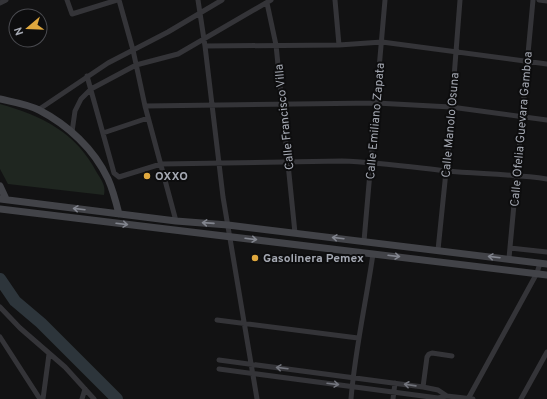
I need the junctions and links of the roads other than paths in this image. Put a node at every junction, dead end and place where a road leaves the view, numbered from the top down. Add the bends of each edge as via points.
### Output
1 (6, 0) edge
2 (67, 0) edge
3 (118, 0) edge
4 (198, 0) edge
5 (222, 0) edge
6 (335, 0) edge
7 (385, 0) edge
8 (460, 0) edge
9 (533, 0) edge
10 (539, 0) edge
11 (269, 1) edge
12 (547, 1) edge
13 (0, 3) edge
14 (200, 13) junction
15 (204, 39) junction
16 (382, 42) junction
17 (276, 45) junction
18 (339, 45) junction
19 (205, 46) junction
20 (133, 50) junction
21 (456, 52) junction
22 (528, 61) junction
23 (547, 64) edge
24 (136, 65) junction
25 (87, 76) junction
26 (91, 89) junction
27 (0, 99) edge
28 (376, 103) junction
29 (282, 104) junction
30 (145, 106) junction
31 (212, 106) junction
32 (451, 107) junction
33 (38, 110) junction
34 (522, 116) junction
35 (148, 118) junction
36 (547, 120) edge
37 (72, 132) junction
38 (103, 133) junction
39 (288, 161) junction
40 (371, 161) junction
41 (219, 163) junction
42 (161, 164) junction
43 (446, 171) junction
44 (517, 175) junction
45 (547, 179) edge
46 (0, 186) edge
47 (3, 199) edge
48 (0, 209) edge
49 (10, 211) junction
50 (119, 214) junction
51 (176, 221) junction
52 (228, 225) junction
53 (295, 233) junction
54 (230, 236) junction
55 (364, 241) junction
56 (510, 248) junction
57 (438, 250) junction
58 (547, 252) edge
59 (373, 254) junction
60 (509, 258) junction
61 (543, 263) edge
62 (537, 273) junction
63 (547, 275) edge
64 (0, 307) edge
65 (217, 320) dead end
66 (245, 324) junction
67 (0, 337) edge
68 (358, 338) junction
69 (547, 352) edge
70 (49, 354) junction
71 (452, 356) dead end
72 (219, 360) dead end
73 (251, 364) junction
74 (219, 370) dead end
75 (253, 374) junction
76 (353, 377) junction
77 (395, 383) junction
78 (352, 386) junction
79 (423, 387) junction
80 (85, 389) junction
81 (393, 392) junction
82 (447, 396) junction
83 (41, 399) edge
84 (82, 399) edge
85 (94, 399) edge
86 (257, 399) edge
87 (351, 399) edge
88 (393, 399) edge
89 (470, 399) edge
90 (521, 399) edge

1 - 13 street
2 - 3 street via 72,14
3 - 20 street
4 - 14 street
5 - 14 street
6 - 18 street
7 - 16 street, Calle Emiliano Zapata
8 - 21 street, Calle Manolo Osuna
9 - 22 street, Calle Ofelia Guevara Gamboa
10 - 12 street
11 - 15 street
11 - 17 street, Calle Francisco Villa
14 - 15 street
14 - 20 street
15 - 19 street
15 - 24 street via 178,54
16 - 18 street
16 - 21 street
16 - 28 street, Calle Emiliano Zapata
17 - 18 street
17 - 19 street
17 - 29 street, Calle Francisco Villa
19 - 31 street
20 - 24 street
20 - 25 street
21 - 22 street
21 - 32 street, Calle Manolo Osuna
22 - 23 street
22 - 34 street, Calle Ofelia Guevara Gamboa
24 - 26 street
24 - 30 street
25 - 26 street
25 - 33 street
26 - 37 street via 81,99 75,111
26 - 38 street
27 - 33 main road
28 - 29 street
28 - 32 street
28 - 40 street, Calle Emiliano Zapata
29 - 31 street
29 - 39 street, Calle Francisco Villa
30 - 31 street
30 - 35 street
31 - 41 street
32 - 34 street
32 - 43 street, Calle Manolo Osuna
33 - 37 main road
34 - 36 street
34 - 44 street, Calle Ofelia Guevara Gamboa
35 - 38 street
35 - 42 street
37 - 50 main road via 99,163 108,180
38 - 42 street via 114,173 119,177
39 - 40 street
39 - 41 street
39 - 53 street, Calle Francisco Villa
40 - 43 street
40 - 55 street, Calle Emiliano Zapata
41 - 42 street
41 - 52 street
42 - 51 street
43 - 44 street
43 - 57 street, Calle Manolo Osuna
44 - 45 street
44 - 56 street, Calle Ofelia Guevara Gamboa
46 - 47 main road
47 - 49 street
50 -> 47 main road
48 - 49 main road
49 -> 54 main road
50 - 51 main road
52 -> 51 main road
52 - 53 main road
52 - 54 street
55 -> 53 main road
54 -> 59 main road
54 - 66 street
55 - 57 main road
56 - 58 street
56 - 60 street, Calle Ofelia Guevara Gamboa
60 -> 57 main road
59 -> 62 main road
59 - 68 street
60 - 61 main road
61 - 62 street
62 - 63 main road
62 - 89 street
64 - 70 street
65 - 66 street
66 - 68 street
66 - 73 street
67 - 83 street
68 - 76 street
69 - 90 street
70 - 80 street
70 - 83 street
71 - 79 street via 429,354
72 - 73 street
73 - 75 street
76 -> 73 street
74 - 75 street
75 -> 78 street
75 - 86 street
76 - 77 street
76 - 78 street
79 -> 77 street
77 - 81 street
78 - 81 street
78 - 87 street
79 - 82 street via 438,390
80 - 84 street
80 - 85 street
81 - 82 street via 438,398
81 - 88 street
82 - 89 street

